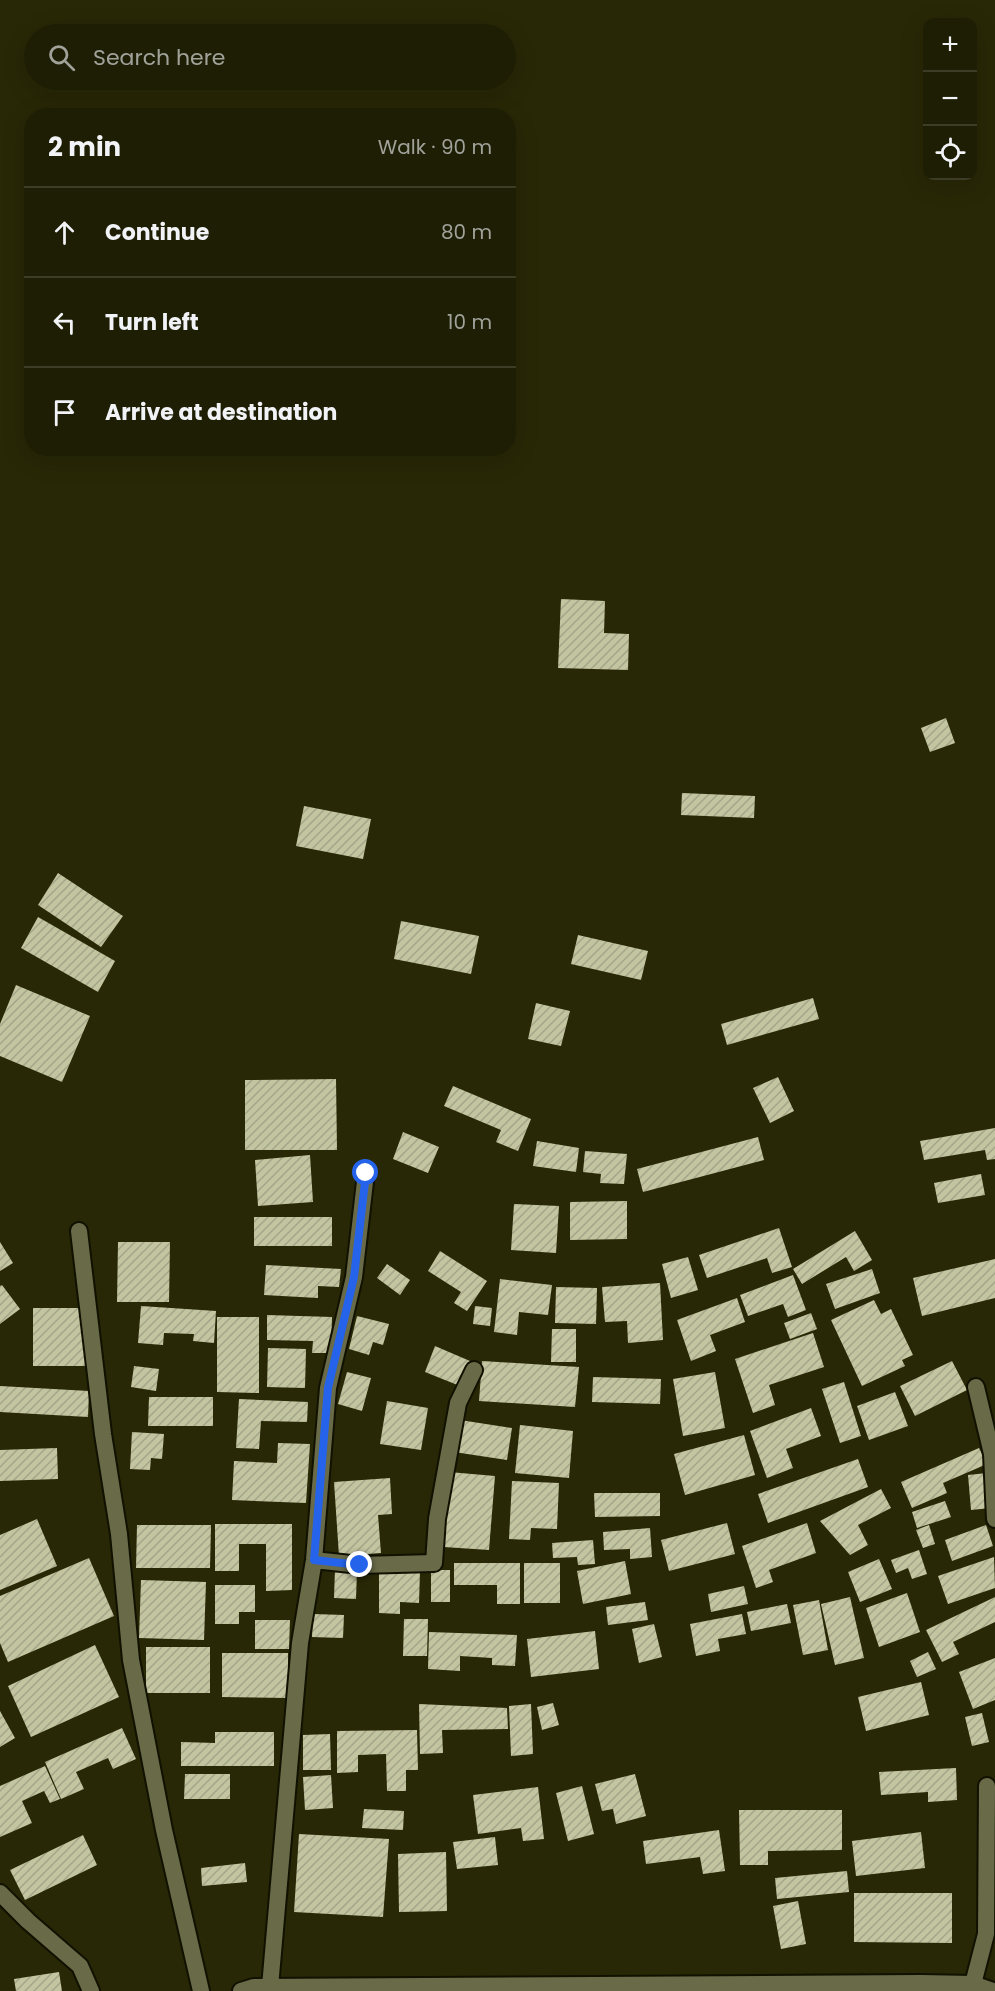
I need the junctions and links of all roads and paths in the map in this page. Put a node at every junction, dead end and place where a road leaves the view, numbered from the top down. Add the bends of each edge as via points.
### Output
1 (366, 1173) dead end
2 (79, 1231) dead end
3 (474, 1370) dead end
4 (976, 1387) dead end
5 (995, 1519) edge
6 (314, 1560) junction
7 (987, 1786) dead end
8 (0, 1893) edge
9 (973, 1984) junction
10 (270, 1987) junction
11 (91, 1991) edge
12 (201, 1991) edge
13 (241, 1991) edge
14 (993, 1991) edge

1 - 6 street via 354,1277 328,1388
2 - 12 street via 119,1534 131,1660
3 - 6 street via 458,1402 437,1519 434,1563 360,1565
4 - 5 street via 992,1454
6 - 10 street via 300,1643
7 - 9 street via 986,1934
8 - 11 street via 80,1966
9 - 10 street
9 - 14 street
10 - 13 street

